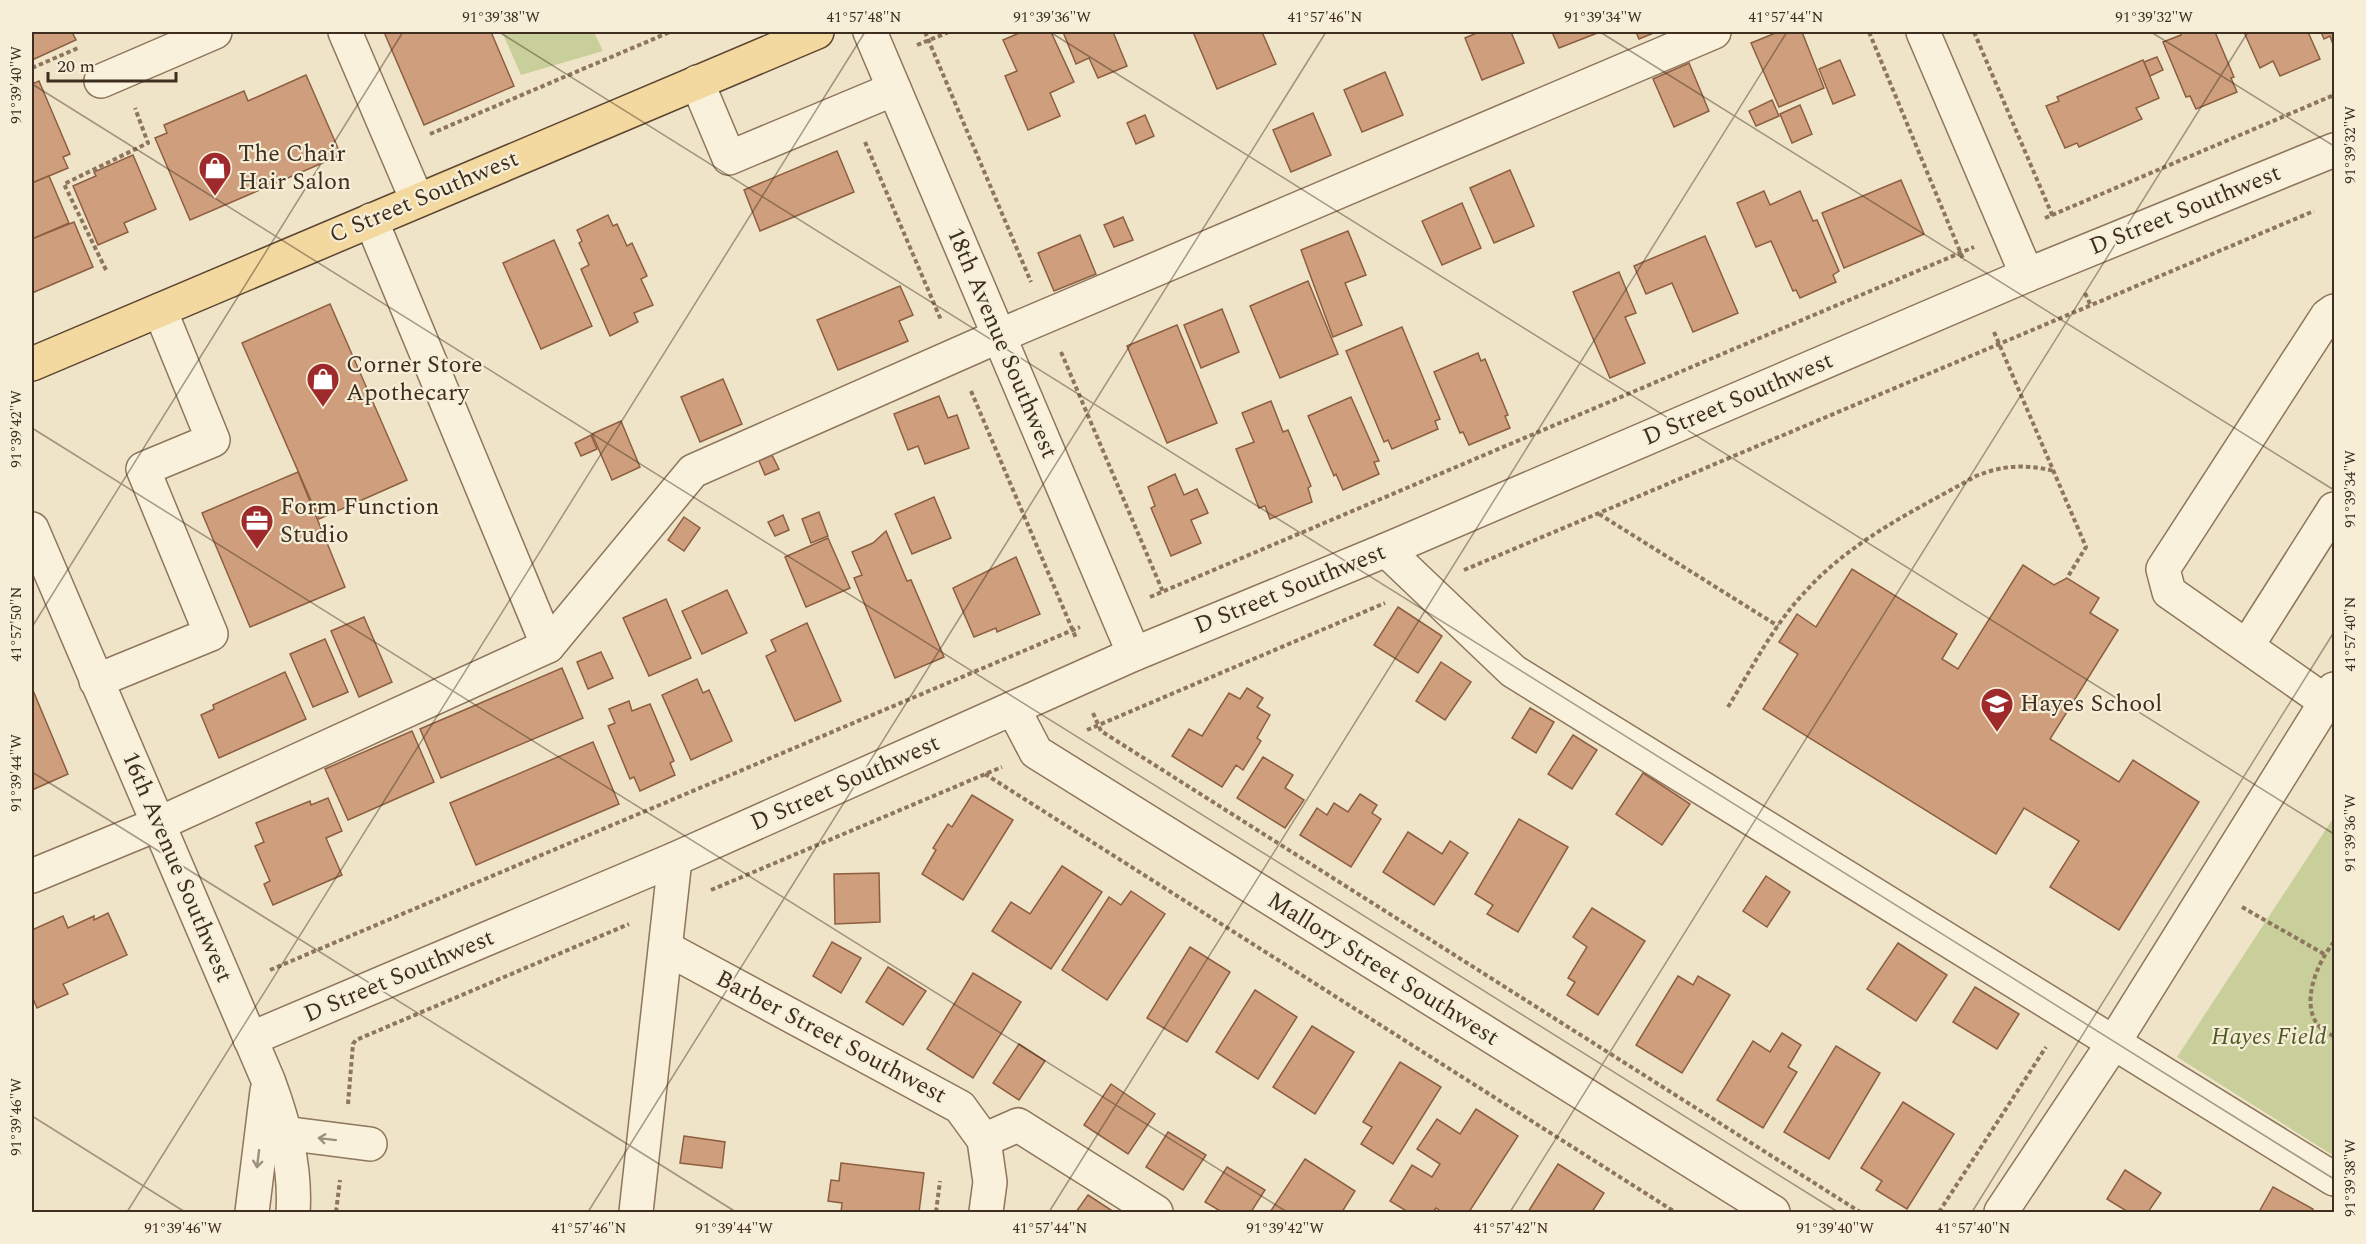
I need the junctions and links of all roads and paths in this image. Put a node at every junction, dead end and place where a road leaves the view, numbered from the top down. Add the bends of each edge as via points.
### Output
1 (215, 32) edge
2 (345, 32) edge
3 (670, 32) edge
4 (817, 32) edge
5 (870, 32) edge
6 (949, 32) edge
7 (1714, 32) edge
8 (1869, 32) edge
9 (1923, 32) edge
10 (1974, 32) edge
11 (914, 46) dead end
12 (80, 47) dead end
13 (32, 68) edge
14 (111, 76) joint
15 (697, 82) junction
16 (894, 89) junction
17 (2334, 95) edge
18 (424, 136) dead end
19 (2331, 158) edge
20 (417, 200) junction
21 (2314, 211) dead end
22 (2053, 215) junction
23 (371, 220) junction
24 (2037, 222) dead end
25 (2056, 223) dead end
26 (1978, 246) dead end
27 (1961, 253) junction
28 (1968, 269) dead end
29 (106, 270) dead end
30 (2027, 275) junction
31 (2082, 287) dead end
32 (2091, 306) junction
33 (160, 310) junction
34 (2334, 311) edge
35 (1991, 326) dead end
36 (999, 336) junction
37 (2000, 344) junction
38 (32, 364) edge
39 (2054, 471) junction
40 (2334, 509) edge
41 (1599, 514) junction
42 (32, 529) edge
43 (1386, 550) junction
44 (2067, 578) dead end
45 (1425, 587) junction
46 (1144, 599) dead end
47 (1089, 623) dead end
48 (1778, 626) junction
49 (548, 646) junction
50 (2247, 646) junction
51 (1134, 654) junction
52 (96, 681) junction
53 (2330, 695) edge
54 (1728, 706) dead end
55 (1013, 708) junction
56 (1098, 725) junction
57 (1087, 730) dead end
58 (1006, 766) dead end
59 (985, 774) junction
60 (158, 824) junction
61 (675, 859) junction
62 (32, 876) edge
63 (2210, 888) junction
64 (670, 907) junction
65 (2334, 942) edge
66 (666, 948) junction
67 (2324, 954) junction
68 (270, 970) dead end
69 (2068, 1014) junction
70 (2334, 1036) edge
71 (250, 1039) junction
72 (2114, 1042) junction
73 (268, 1080) junction
74 (284, 1133) junction
75 (984, 1140) junction
76 (357, 1143) junction
77 (2334, 1179) edge
78 (940, 1181) dead end
79 (252, 1212) edge
80 (293, 1212) edge
81 (336, 1212) edge
82 (636, 1212) edge
83 (936, 1212) edge
84 (986, 1212) edge
85 (1156, 1212) edge
86 (1675, 1212) edge
87 (1773, 1212) edge
88 (1860, 1212) edge
89 (1939, 1212) edge
90 (2001, 1212) edge

1 - 14 street
2 - 20 street
3 - 18 path
4 - 15 main road, C Street Southwest
5 - 16 street, 18th Avenue Southwest
6 - 11 path
7 - 36 street
8 - 27 path
9 - 30 street
10 - 22 path
12 - 13 path
14 - 29 path via 148,143 64,184
15 - 16 street via 729,158
15 - 20 main road, C Street Southwest
16 - 36 street, 18th Avenue Southwest
17 - 22 path
19 - 30 street, D Street Southwest
20 - 23 main road, C Street Southwest
21 - 32 path
22 - 24 path
22 - 25 path
23 - 33 main road, C Street Southwest
23 - 49 street
26 - 27 path
27 - 28 path
27 - 46 path
30 - 43 street, D Street Southwest
31 - 32 path
32 - 37 path
33 - 38 main road, C Street Southwest
33 - 52 street via 213,440 143,469 211,634
34 - 50 street via 2327,316 2163,569 2169,592
35 - 37 path
36 - 49 street via 693,471
36 - 51 street, 18th Avenue Southwest
37 - 39 path
37 - 41 path
39 - 44 path via 2086,547
39 - 48 path via 2012,465 1976,476 1863,539 1804,592
40 - 50 street
41 - 45 path
41 - 48 path
42 - 52 street, 16th Avenue Southwest
43 - 45 street
43 - 51 street, D Street Southwest
45 - 56 path
45 - 69 street via 1513,671
47 - 68 path
48 - 54 path
49 - 60 street
50 - 53 street
51 - 55 street, D Street Southwest
52 - 60 street, 16th Avenue Southwest
53 - 63 street
55 - 61 street, D Street Southwest
55 - 87 street, Mallory Street Southwest via 1036,752
56 - 57 path
56 - 88 path via 1101,732
58 - 59 path
59 - 64 path
59 - 86 path
60 - 62 street
60 - 71 street, 16th Avenue Southwest
61 - 64 street
61 - 71 street, D Street Southwest
63 - 67 path
63 - 72 street
64 - 66 street
64 - 76 path via 356,1040 353,1044
65 - 67 path
66 - 75 street, Barber Street Southwest via 960,1107
66 - 82 street
67 - 70 path via 2312,977 2311,1003 2324,1032
69 - 72 street
69 - 89 path
71 - 73 street, 16th Avenue Southwest
72 - 77 street
72 - 90 street
73 - 74 street, 16th Avenue Southwest
73 -> 79 street
76 -> 74 street
74 - 80 street, 16th Avenue Southwest via 295,1182
75 - 84 street via 990,1182
75 - 85 street via 1018,1125
76 - 81 path
78 - 83 path

